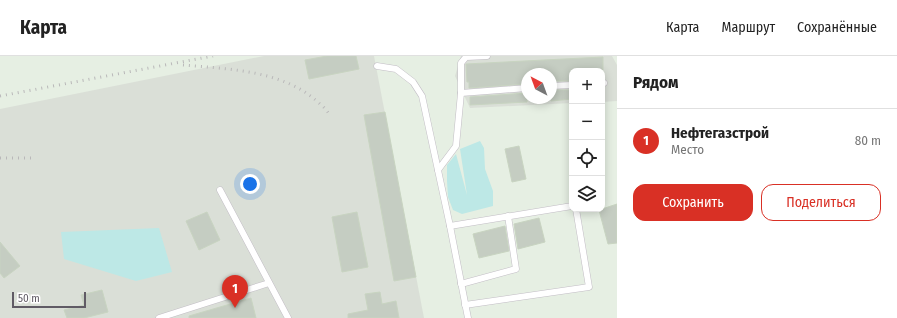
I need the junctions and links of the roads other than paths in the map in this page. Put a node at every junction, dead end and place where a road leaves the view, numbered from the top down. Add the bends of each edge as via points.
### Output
1 (487, 56) edge
2 (377, 66) dead end
3 (569, 85) edge
4 (557, 86) edge
5 (521, 88) edge
6 (461, 93) junction
7 (438, 170) junction
8 (220, 190) dead end
9 (569, 206) edge
10 (576, 212) edge
11 (508, 216) junction
12 (450, 226) junction
13 (269, 283) junction
14 (461, 284) junction
15 (465, 305) junction
16 (159, 318) edge
17 (288, 318) edge
18 (468, 318) edge

1 - 6 lane via 466,57 462,63
2 - 7 lane via 396,69 413,82 422,96
3 - 4 lane
5 - 6 lane
6 - 7 lane via 456,146
7 - 12 lane
8 - 13 lane
9 - 11 lane
10 - 15 lane via 589,287
11 - 12 lane
11 - 14 lane via 516,269
12 - 14 lane
13 - 16 lane
13 - 17 lane
14 - 15 lane
15 - 18 lane

